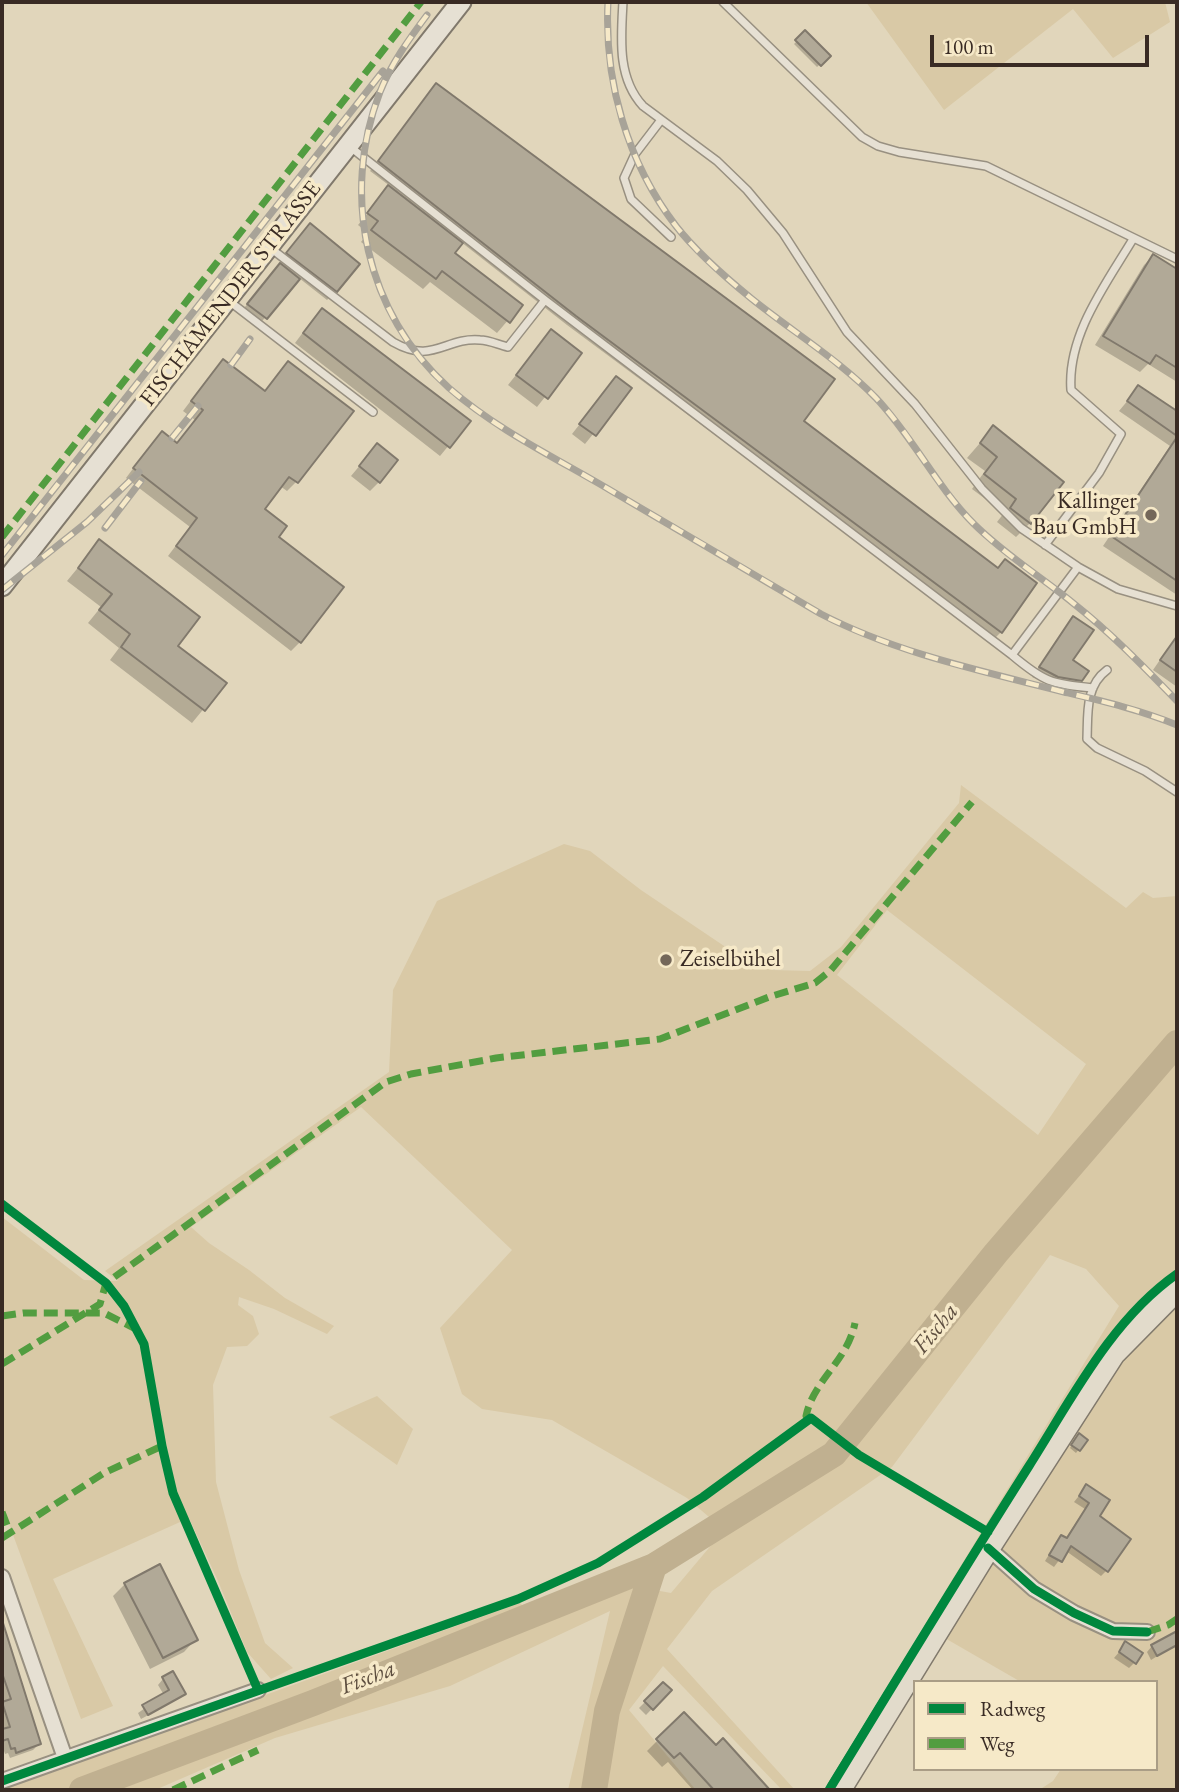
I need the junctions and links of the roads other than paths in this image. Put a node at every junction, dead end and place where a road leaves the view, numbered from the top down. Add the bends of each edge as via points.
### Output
1 (461, 2) edge
2 (623, 2) edge
3 (723, 2) edge
4 (661, 120) junction
5 (348, 145) junction
6 (671, 237) dead end
7 (1133, 239) junction
8 (268, 246) junction
9 (1177, 259) edge
10 (227, 299) junction
11 (545, 300) junction
12 (373, 412) dead end
13 (1045, 545) junction
14 (1078, 567) junction
15 (2, 586) edge
16 (1177, 606) edge
17 (1012, 655) junction
18 (1107, 670) dead end
19 (1093, 688) junction
20 (1177, 792) edge
21 (1177, 1289) edge
22 (992, 1542) junction
23 (2, 1577) edge
24 (1147, 1632) dead end
25 (258, 1690) dead end
26 (65, 1758) junction
27 (2, 1781) edge
28 (839, 1790) edge

1 - 5 main road, FISCHAMENDER STRASSE
2 - 4 lane via 626,77 635,97
3 - 7 lane via 862,137 899,152 986,166
4 - 6 lane via 635,154 624,178 631,199
4 - 13 lane via 717,161 747,190 783,233 847,332 915,404 1004,512
5 - 8 main road, FISCHAMENDER STRASSE
5 - 11 lane
7 - 9 lane
7 - 13 lane via 1083,326 1070,370 1071,390 1121,434 1099,473
8 - 10 main road, FISCHAMENDER STRASSE
8 - 11 lane via 393,342 413,350 428,352 480,340 508,347
10 - 12 lane
10 - 15 main road, FISCHAMENDER STRASSE
11 - 17 lane
13 - 14 lane
14 - 16 lane via 1118,589
14 - 17 lane
17 - 19 lane via 1039,677
18 - 19 lane
19 - 20 lane via 1087,739
21 - 22 main road via 1113,1354
22 - 24 street via 1034,1589 1074,1613 1113,1631
22 - 28 main road
23 - 26 street
25 - 26 street
26 - 27 street

